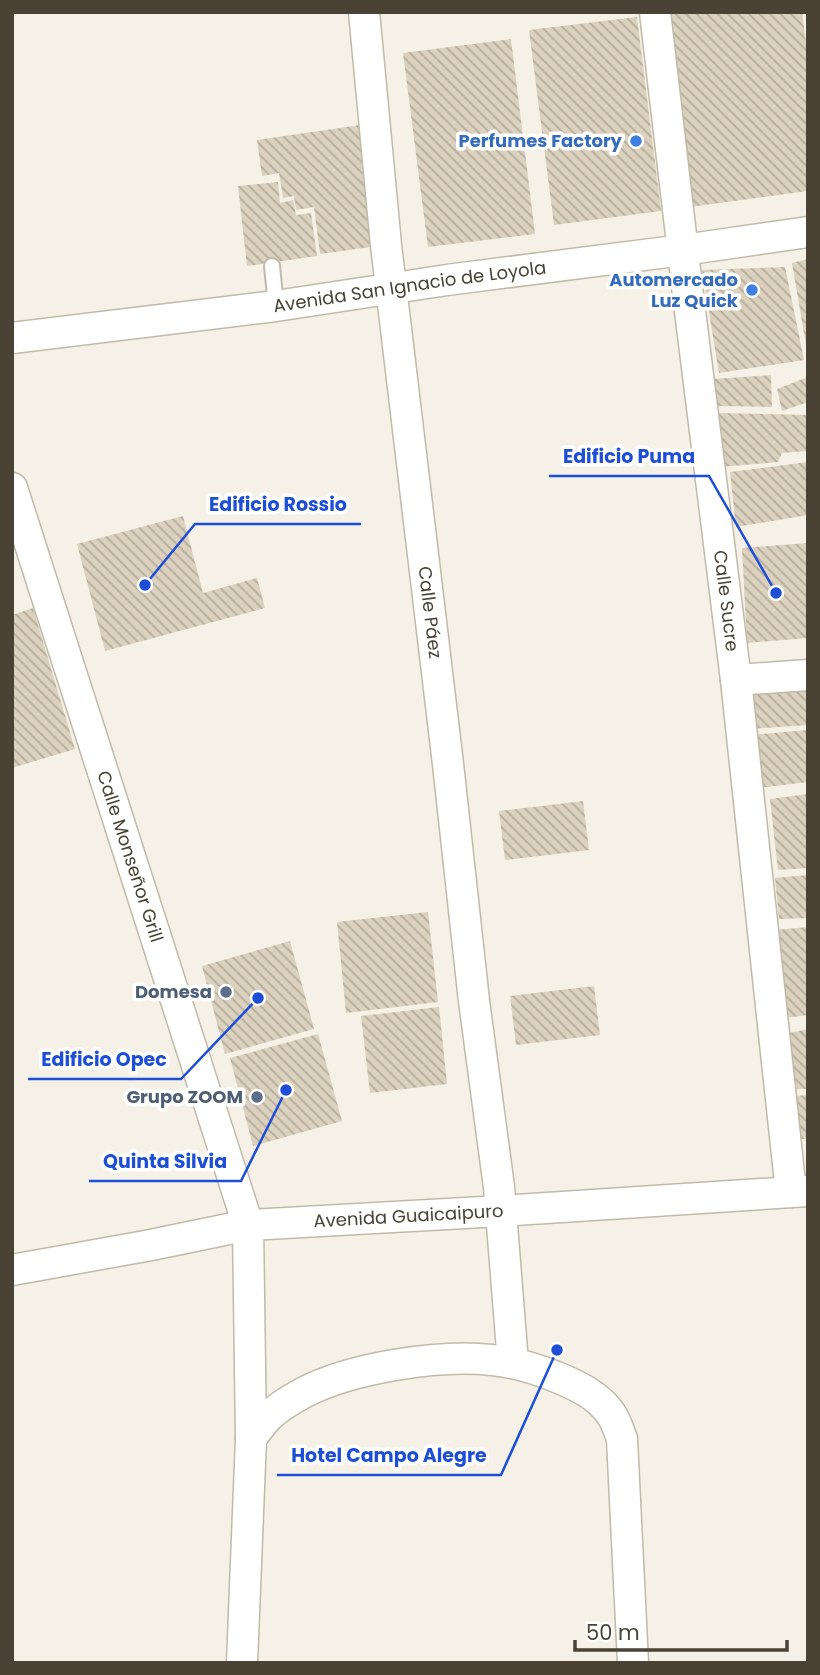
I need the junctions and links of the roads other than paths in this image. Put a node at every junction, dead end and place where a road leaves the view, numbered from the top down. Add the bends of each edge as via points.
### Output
1 (364, 12) edge
2 (655, 12) edge
3 (808, 232) edge
4 (683, 250) junction
5 (272, 266) dead end
6 (391, 288) junction
7 (276, 306) junction
8 (12, 338) edge
9 (12, 488) edge
10 (808, 675) edge
11 (736, 680) junction
12 (800, 1191) edge
13 (501, 1211) junction
14 (248, 1225) junction
15 (12, 1270) edge
16 (513, 1363) junction
17 (251, 1438) junction
18 (242, 1663) edge
19 (633, 1663) edge

1 - 6 street, Calle Páez
2 - 4 street, Calle Sucre
3 - 4 street, Avenida San Ignacio de Loyola
4 - 6 street, Avenida San Ignacio de Loyola
4 - 11 street, Calle Sucre
5 - 7 lane
6 - 7 street, Avenida San Ignacio de Loyola
6 - 13 street, Calle Páez
7 - 8 street, Avenida San Ignacio de Loyola
9 - 14 street, Calle Monseñor Grill
10 - 11 street
11 - 12 street, Calle Sucre
12 - 13 street, Avenida Guaicaipuro
13 - 14 street, Avenida Guaicaipuro
13 - 16 street, Calle Páez
14 - 15 street, Avenida Guaicaipuro
14 - 17 street, Calle Monseñor Grill
16 - 17 street via 436,1360 355,1373 303,1393 269,1416
16 - 19 street via 551,1374 594,1396 611,1414 622,1439
17 - 18 street, Calle Monseñor Grill

